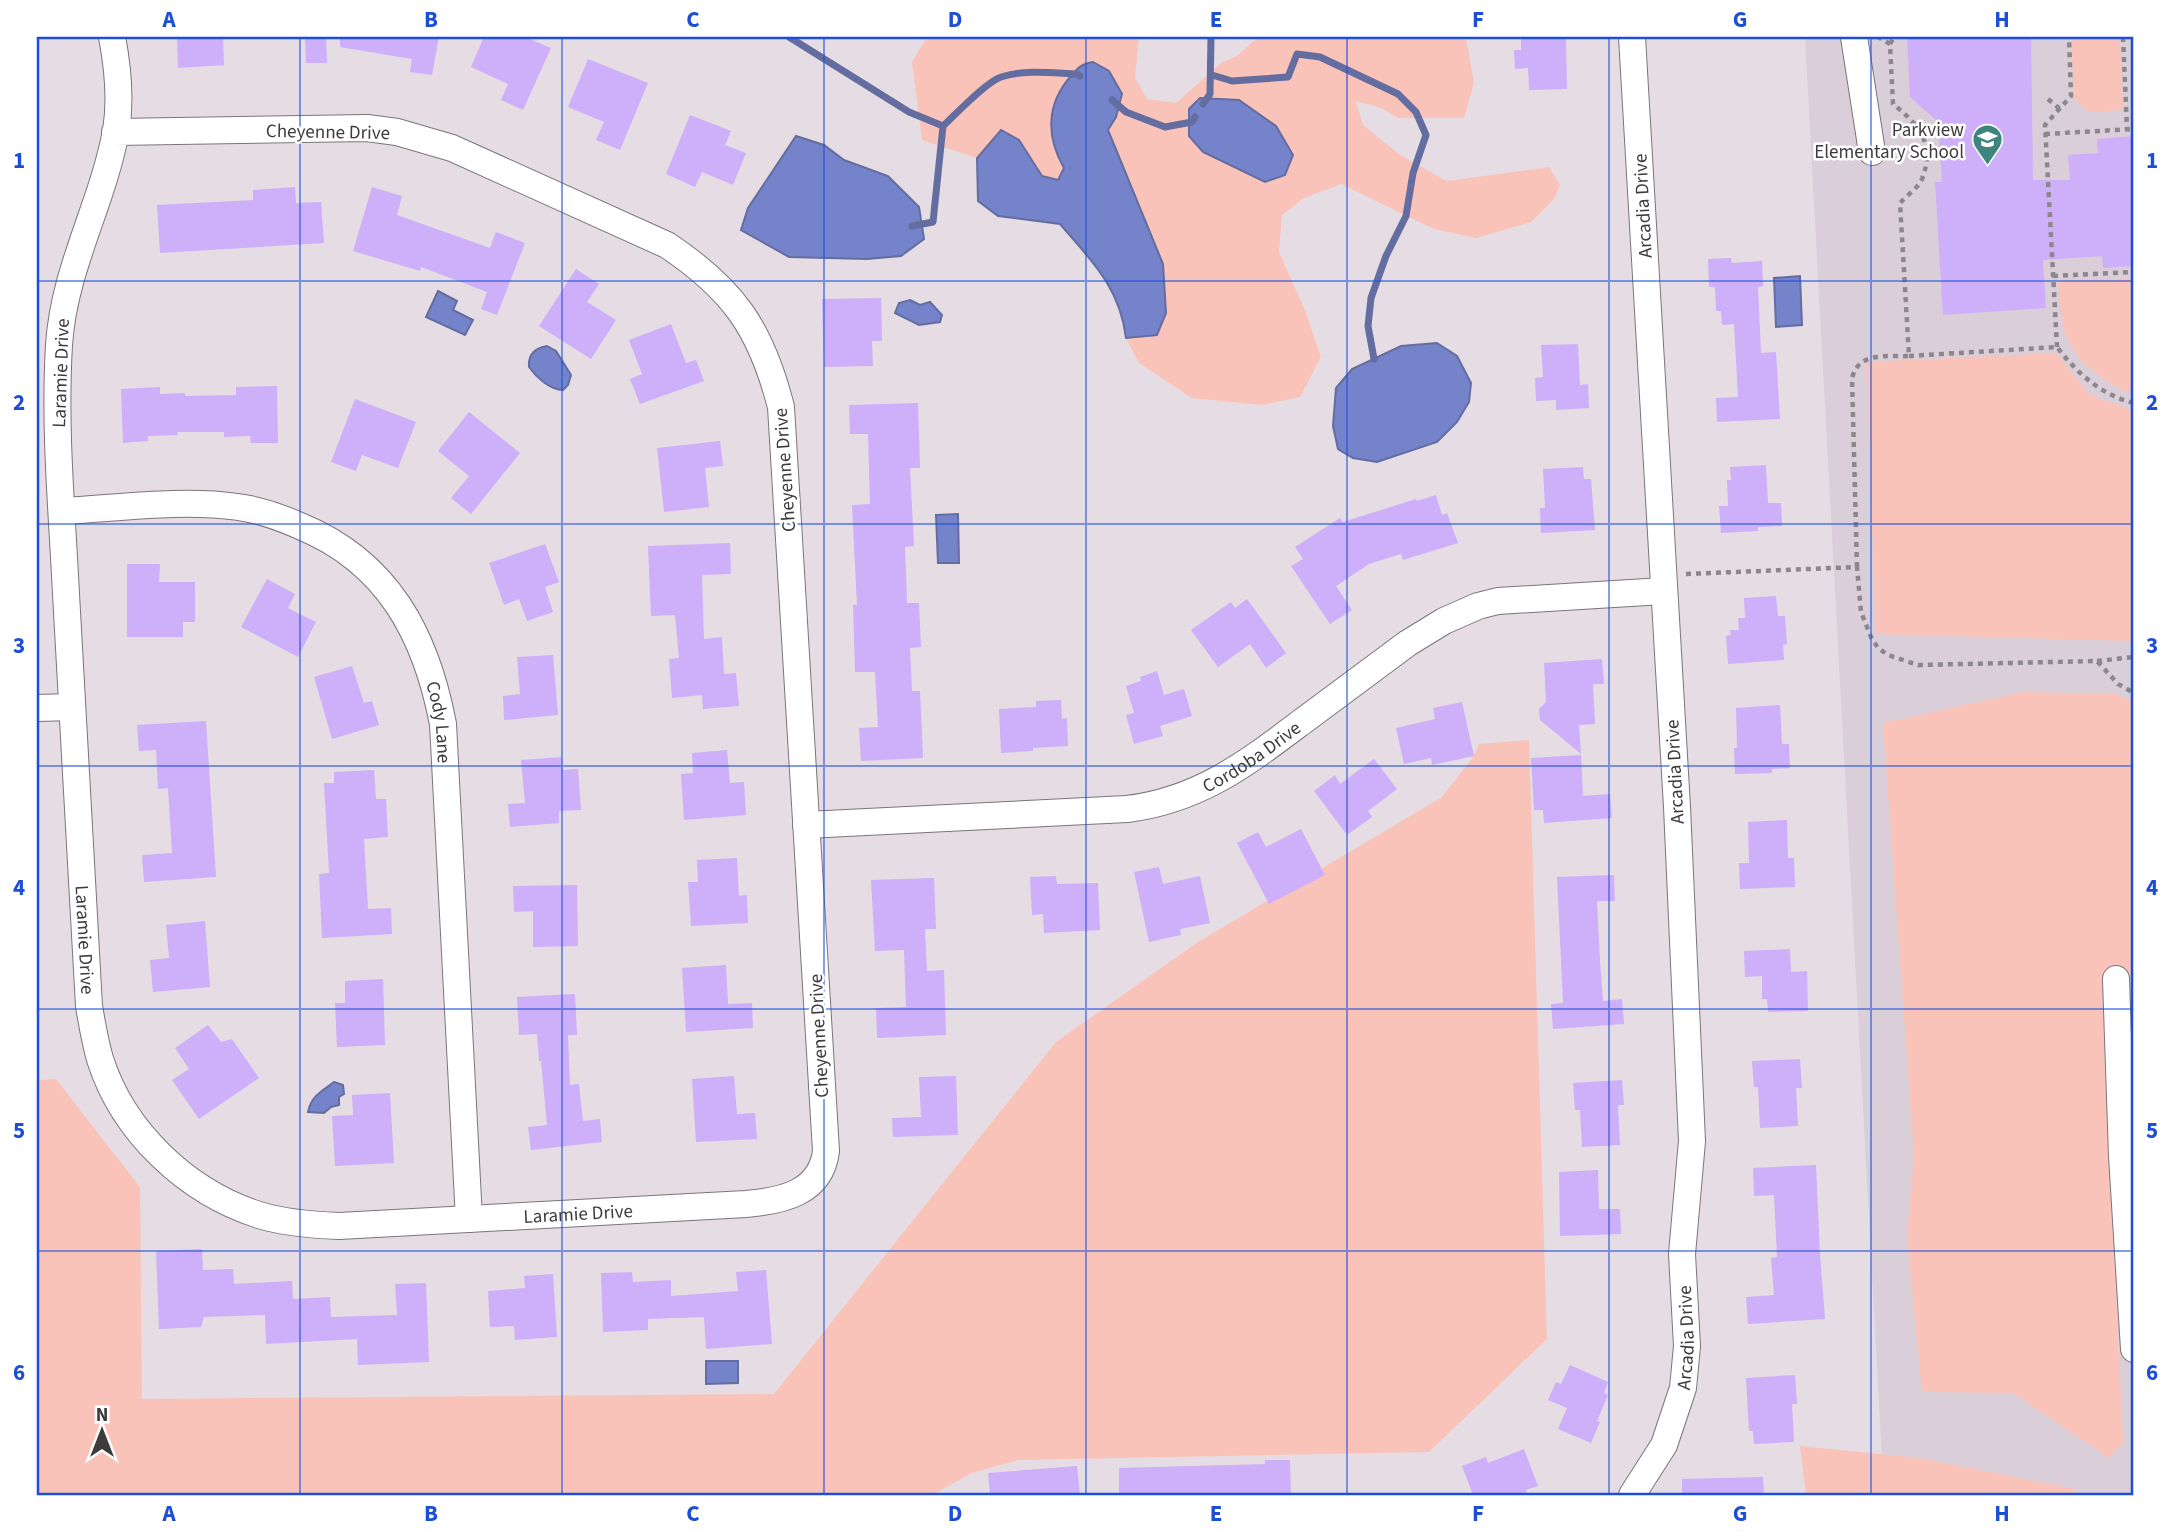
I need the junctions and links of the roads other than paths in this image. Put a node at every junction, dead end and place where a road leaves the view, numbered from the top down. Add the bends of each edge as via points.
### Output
1 (111, 37) edge
2 (1632, 37) edge
3 (1854, 37) edge
4 (115, 132) junction
5 (1872, 152) dead end
6 (62, 511) junction
7 (1662, 579) junction
8 (72, 707) junction
9 (37, 708) edge
10 (806, 825) junction
11 (2116, 979) dead end
12 (813, 1182) joint
13 (469, 1219) junction
14 (2134, 1341) edge
15 (1632, 1495) edge

1 - 4 street, Laramie Drive via 118,74
2 - 7 street, Arcadia Drive
3 - 5 street
4 - 6 street, Laramie Drive via 62,310 57,411
4 - 10 street, Cheyenne Drive via 367,128 425,139 658,240 722,288 755,332 771,367 781,407
6 - 8 street, Laramie Drive
6 - 13 street, Cody Lane via 200,505 272,515 313,531 360,561 393,596 410,624 436,687 443,724
7 - 10 street, Cordoba Drive via 1498,601 1460,613 1417,637 1246,763 1167,802 1127,809
7 - 15 street, Arcadia Drive via 1692,1140 1682,1254 1687,1346 1675,1418 1653,1465
8 - 9 street
8 - 13 street, Laramie Drive via 89,1006 100,1059 138,1129 190,1181 259,1214 339,1226
10 - 12 street, Cheyenne Drive via 826,1151
11 - 14 street
12 - 13 street, Laramie Drive via 796,1195 775,1201

